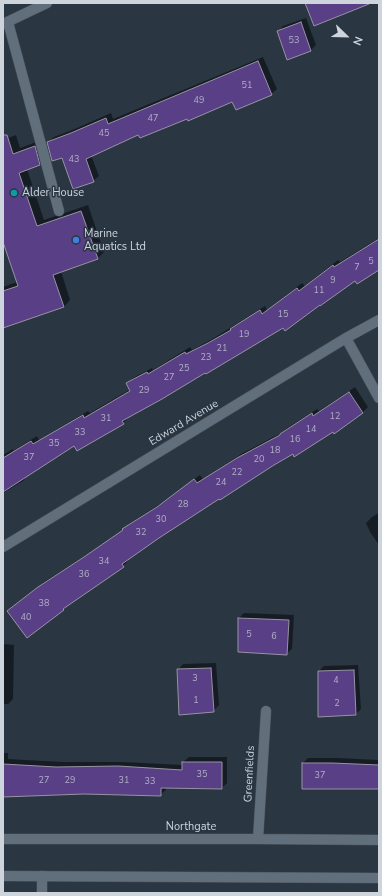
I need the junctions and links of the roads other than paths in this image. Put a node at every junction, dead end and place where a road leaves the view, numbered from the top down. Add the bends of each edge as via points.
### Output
1 (47, 3) edge
2 (6, 23) edge
3 (59, 211) dead end
4 (379, 320) edge
5 (346, 338) junction
6 (379, 398) edge
7 (3, 547) edge
8 (266, 710) dead end
9 (3, 839) edge
10 (258, 839) junction
11 (379, 840) edge
12 (3, 876) edge
13 (42, 876) junction
14 (379, 878) edge
15 (42, 893) edge

1 - 2 street
2 - 3 street
4 - 5 street, Edward Avenue
5 - 6 street
5 - 7 street, Edward Avenue
8 - 10 street, Greenfields
9 - 10 street, Northgate
10 - 11 street, Northgate
12 - 13 street
13 - 14 street
13 - 15 street

